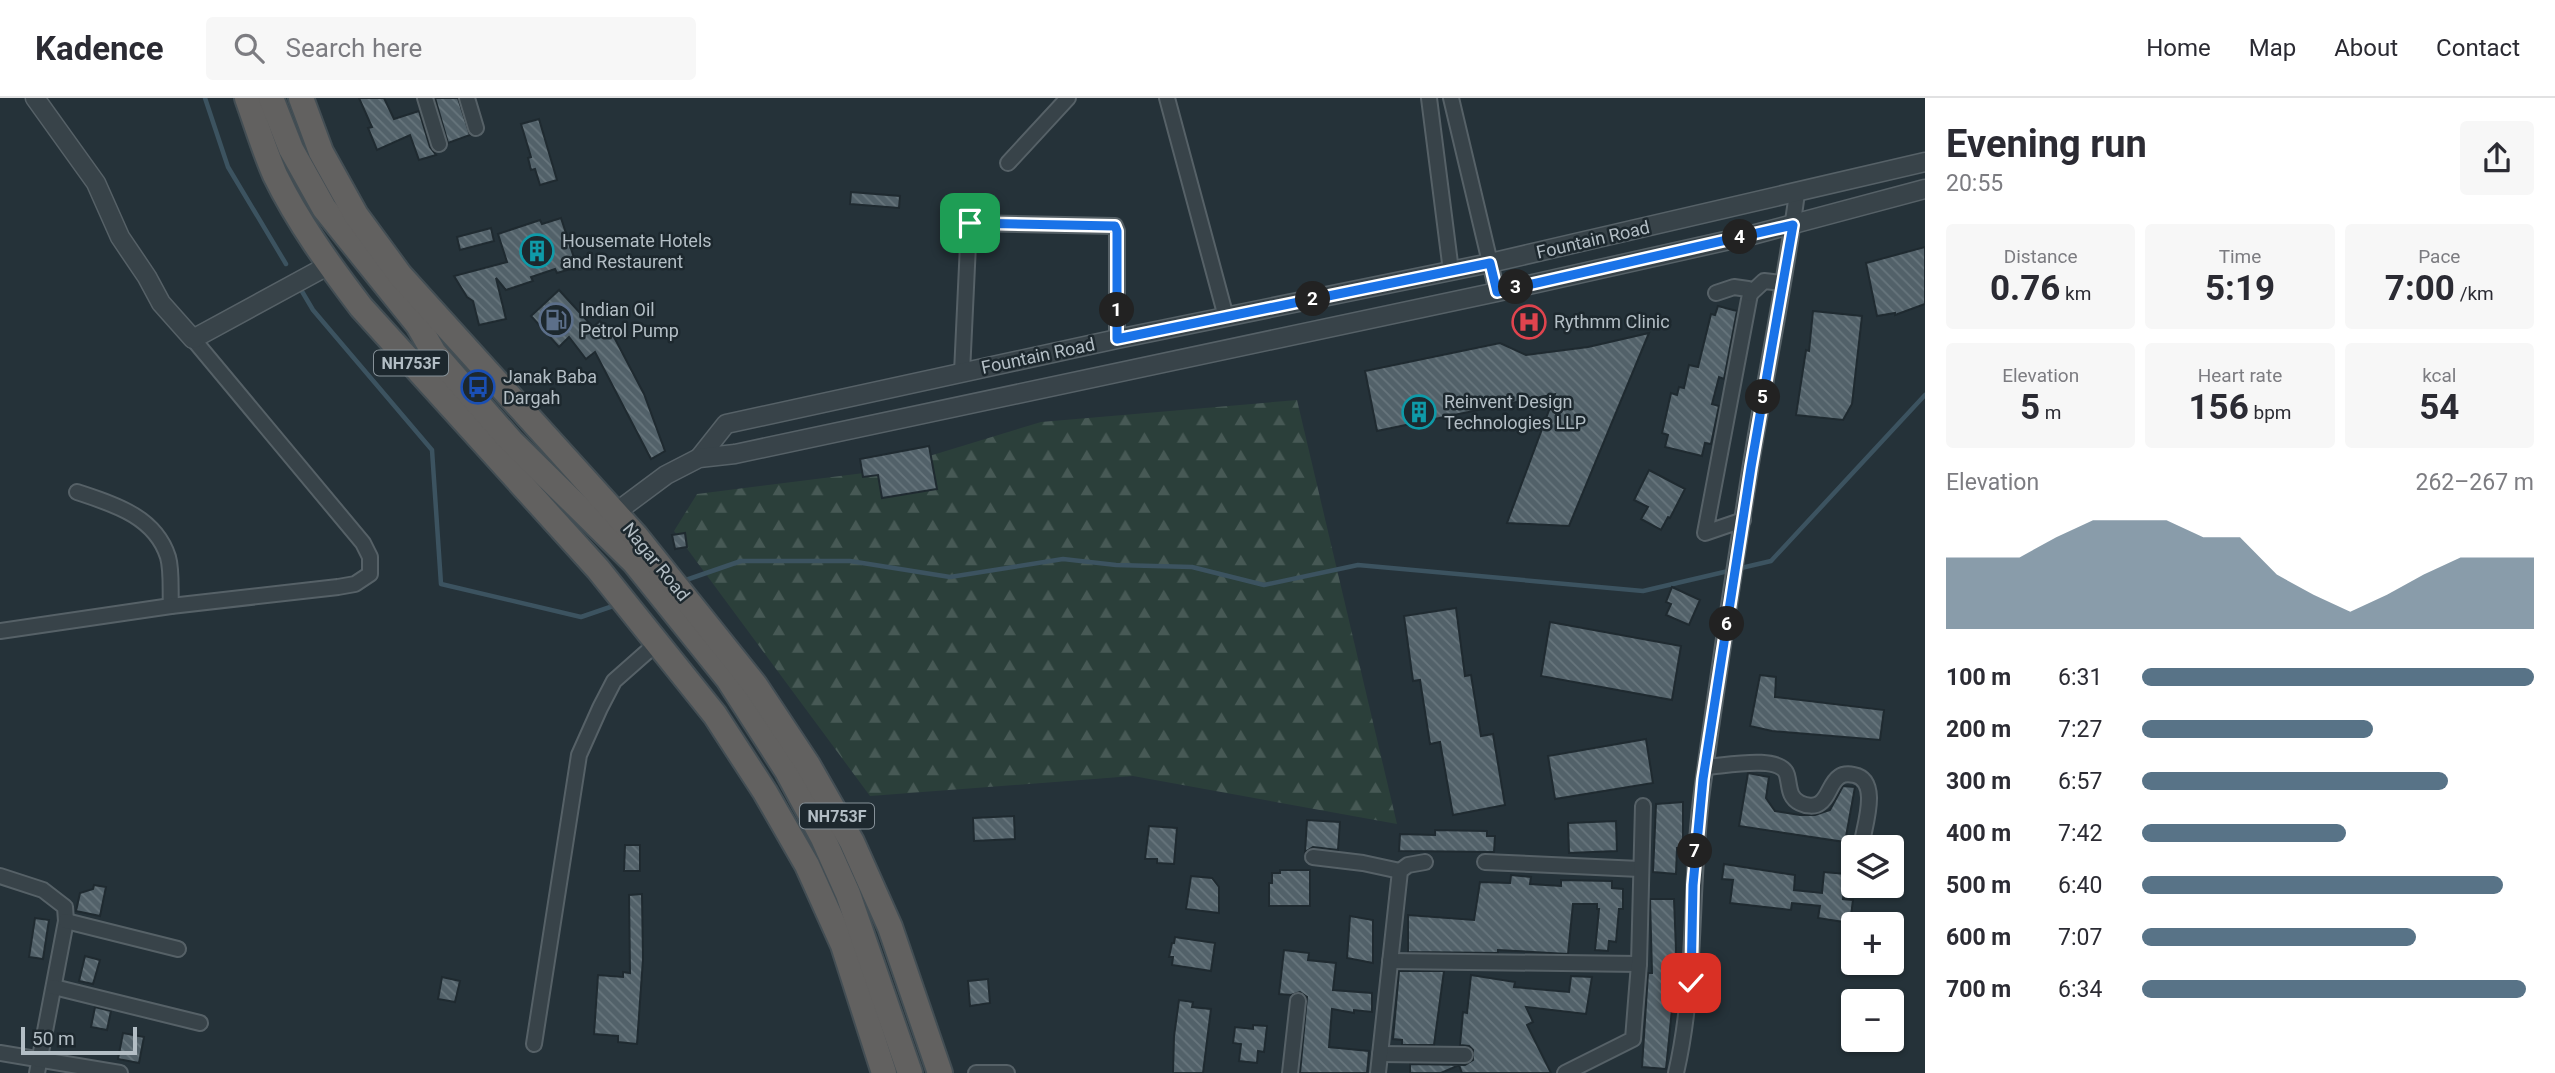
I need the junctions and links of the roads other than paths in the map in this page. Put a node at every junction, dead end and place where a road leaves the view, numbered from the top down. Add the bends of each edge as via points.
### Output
1 (35, 98) edge
2 (247, 98) edge
3 (271, 98) edge
4 (425, 98) edge
5 (467, 98) edge
6 (1068, 98) edge
7 (1167, 98) edge
8 (1429, 98) edge
9 (1451, 98) edge
10 (304, 102) edge
11 (477, 128) dead end
12 (439, 144) dead end
13 (1925, 162) edge
14 (1008, 163) dead end
15 (1925, 189) edge
16 (1797, 193) junction
17 (1793, 225) junction
18 (1490, 263) junction
19 (329, 265) junction
20 (1451, 271) junction
21 (1782, 284) junction
22 (1497, 292) junction
23 (1716, 293) dead end
24 (1751, 294) junction
25 (1226, 317) junction
26 (1136, 335) junction
27 (193, 339) junction
28 (1117, 339) junction
29 (1141, 368) junction
30 (962, 373) junction
31 (699, 458) junction
32 (77, 492) dead end
33 (547, 511) junction
34 (1743, 520) junction
35 (607, 521) junction
36 (666, 587) junction
37 (171, 606) junction
38 (0, 631) edge
39 (657, 643) junction
40 (1706, 767) junction
41 (1643, 806) dead end
42 (1863, 835) edge
43 (1313, 857) dead end
44 (1425, 862) dead end
45 (1485, 862) dead end
46 (1640, 869) junction
47 (1400, 871) junction
48 (0, 876) edge
49 (66, 921) junction
50 (178, 949) dead end
51 (1390, 961) junction
52 (1639, 964) junction
53 (54, 987) junction
54 (1298, 1001) dead end
55 (200, 1023) dead end
56 (534, 1044) dead end
57 (0, 1053) edge
58 (1380, 1054) junction
59 (1465, 1055) dead end
60 (38, 1066) edge
61 (120, 1073) edge
62 (884, 1073) edge
63 (910, 1073) edge
64 (940, 1073) edge
65 (976, 1073) edge
66 (1007, 1073) edge
67 (1290, 1073) edge
68 (1378, 1073) edge
69 (1565, 1073) edge
70 (1676, 1073) edge

1 - 27 street via 96,183 120,237 161,303
2 - 19 highway, NH753F via 275,174
3 - 35 highway via 291,149 324,208 418,325 434,353 511,441
4 - 12 street
5 - 11 street
6 - 14 street
7 - 25 street
8 - 20 street
9 - 18 street
10 - 35 highway, Nagar Road / NH753F via 320,152 356,215 400,275
13 - 16 street, Fountain Road
15 - 17 street, Fountain Road
16 - 17 street
16 - 18 street, Fountain Road
17 - 21 street
17 - 22 street, Fountain Road
18 - 20 street, Fountain Road
18 - 22 street
19 - 27 street
19 - 33 highway, NH753F via 361,307
20 - 25 street, Fountain Road
21 - 24 street via 1764,281
21 - 34 street
22 - 29 street, Fountain Road
23 - 24 street via 1734,287
24 - 34 street via 1705,533
25 - 26 street, Fountain Road
26 - 28 street, Fountain Road
26 - 29 street
27 - 37 street via 363,543 370,557 370,574 355,584 338,587
28 - 30 street, Fountain Road
28 - 30 street via 1115,226 970,223
29 - 31 street, Fountain Road
30 - 31 street, Fountain Road via 726,424
31 - 35 street, Fountain Road via 666,475
32 - 37 street via 122,508 144,522 159,540 168,558
33 - 35 highway
33 - 39 highway, NH753F
34 - 40 street
35 - 36 highway
36 - 63 highway via 787,771 823,838 848,894
36 - 64 highway, Nagar Road / NH753F via 755,685 852,842 890,927
37 - 38 street
39 - 56 street via 614,681 579,755
39 - 62 highway, NH753F via 715,715 807,865 843,945
40 - 42 street via 1777,764 1787,773 1792,797 1812,806 1819,804 1837,778 1853,774 1867,782 1869,791
40 - 70 street via 1693,885 1691,983
41 - 46 street
43 - 47 street
44 - 47 street
45 - 46 street
46 - 52 street
47 - 51 street
48 - 49 street via 55,897 65,907
49 - 50 street
49 - 53 street
51 - 52 street
51 - 58 street
52 - 69 street via 1633,1039
53 - 55 street
53 - 60 street
54 - 67 street
57 - 60 street
58 - 59 street
58 - 68 street
60 - 61 street
65 - 66 street

